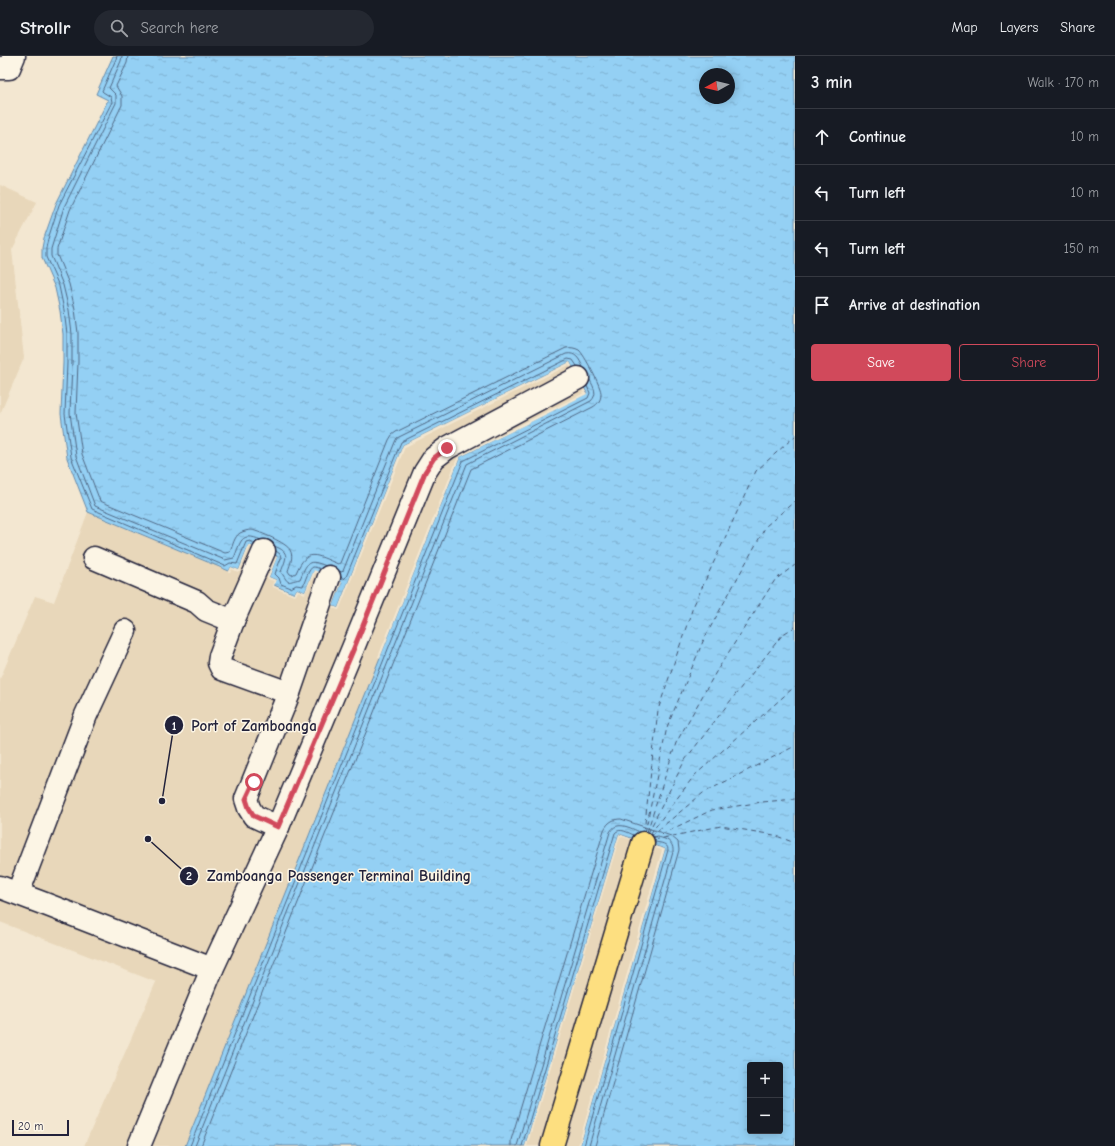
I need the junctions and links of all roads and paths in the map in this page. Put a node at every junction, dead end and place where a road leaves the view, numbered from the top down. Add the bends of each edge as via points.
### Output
1 (14, 56) edge
2 (0, 68) edge
3 (578, 378) dead end
4 (264, 551) dead end
5 (94, 558) dead end
6 (329, 576) dead end
7 (233, 621) junction
8 (125, 631) dead end
9 (289, 693) junction
10 (278, 827) junction
11 (643, 842) dead end
12 (9, 890) edge
13 (212, 969) junction
14 (139, 1146) edge
15 (552, 1146) edge

1 - 2 street via 9,68
3 - 10 street via 447,448 431,462
4 - 7 street
5 - 7 street via 197,602 206,610
6 - 9 street
7 - 9 street via 220,656 219,663 222,669
8 - 12 street
9 - 10 street via 246,799 254,816
10 - 13 street
11 - 15 main road
12 - 13 street
13 - 14 street

